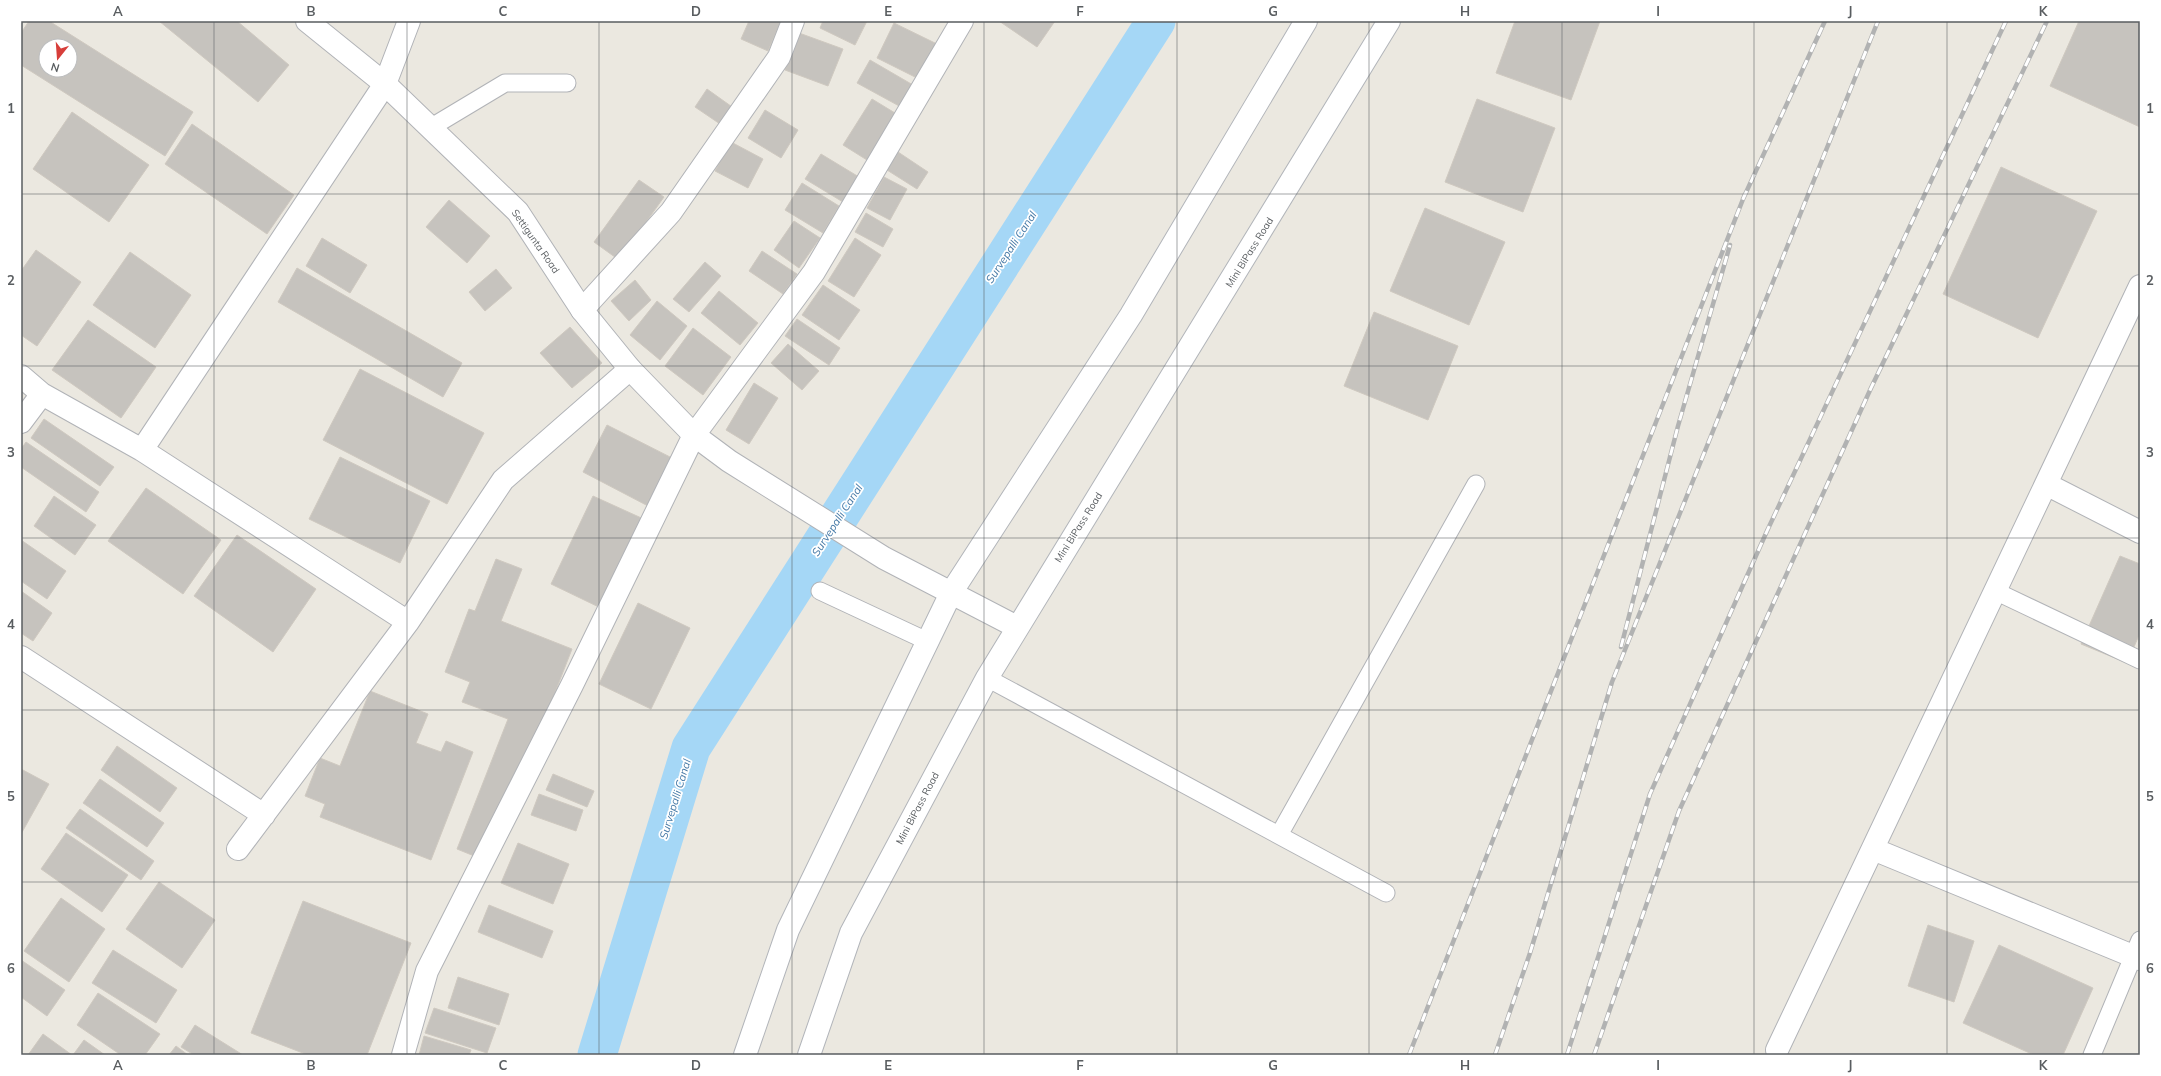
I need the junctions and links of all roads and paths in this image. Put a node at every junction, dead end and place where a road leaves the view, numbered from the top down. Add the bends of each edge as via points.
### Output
1 (307, 21) edge
2 (409, 21) edge
3 (793, 21) edge
4 (962, 21) edge
5 (1306, 21) edge
6 (1389, 21) edge
7 (567, 83) dead end
8 (385, 84) junction
9 (430, 128) junction
10 (2140, 286) edge
11 (582, 310) junction
12 (630, 369) junction
13 (21, 376) edge
14 (42, 394) junction
15 (21, 422) edge
16 (694, 435) junction
17 (142, 450) junction
18 (1476, 484) dead end
19 (2046, 484) junction
20 (2140, 532) edge
21 (820, 591) dead end
22 (1995, 591) junction
23 (951, 593) junction
24 (408, 622) junction
25 (1017, 627) junction
26 (927, 641) junction
27 (21, 657) edge
28 (2140, 660) edge
29 (987, 678) junction
30 (264, 816) junction
31 (1279, 835) junction
32 (1873, 848) junction
33 (238, 849) dead end
34 (1386, 892) dead end
35 (2138, 952) edge
36 (1777, 1050) dead end
37 (403, 1055) edge
38 (745, 1055) edge
39 (809, 1055) edge
40 (2092, 1055) edge

1 - 8 street, Settigunta Road
2 - 8 street
3 - 11 street via 779,57 671,212
4 - 16 street via 814,272
5 - 23 street via 1131,315
6 - 25 street, Mini BiPass Road
7 - 9 lane via 505,83
8 - 9 street, Settigunta Road
8 - 17 street
9 - 11 street, Settigunta Road via 518,212
10 - 19 street
11 - 12 street, Settigunta Road
12 - 16 street, Settigunta Road
12 - 24 street via 503,480
13 - 14 street
14 - 15 street
14 - 17 street
16 - 23 street, Settigunta Road via 729,461 884,558
16 - 37 street via 572,685 427,971
17 - 24 street
18 - 31 lane
19 - 20 street
19 - 22 street
21 - 26 lane
22 - 28 lane
22 - 32 street
23 - 25 street, Settigunta Road
23 - 26 street
24 - 30 street
25 - 29 street, Mini BiPass Road
26 - 38 street via 788,930
27 - 30 street
29 - 31 lane
29 - 39 street, Mini BiPass Road via 851,933
30 - 33 street
31 - 34 lane
32 - 35 street
32 - 36 street
35 - 40 lane

